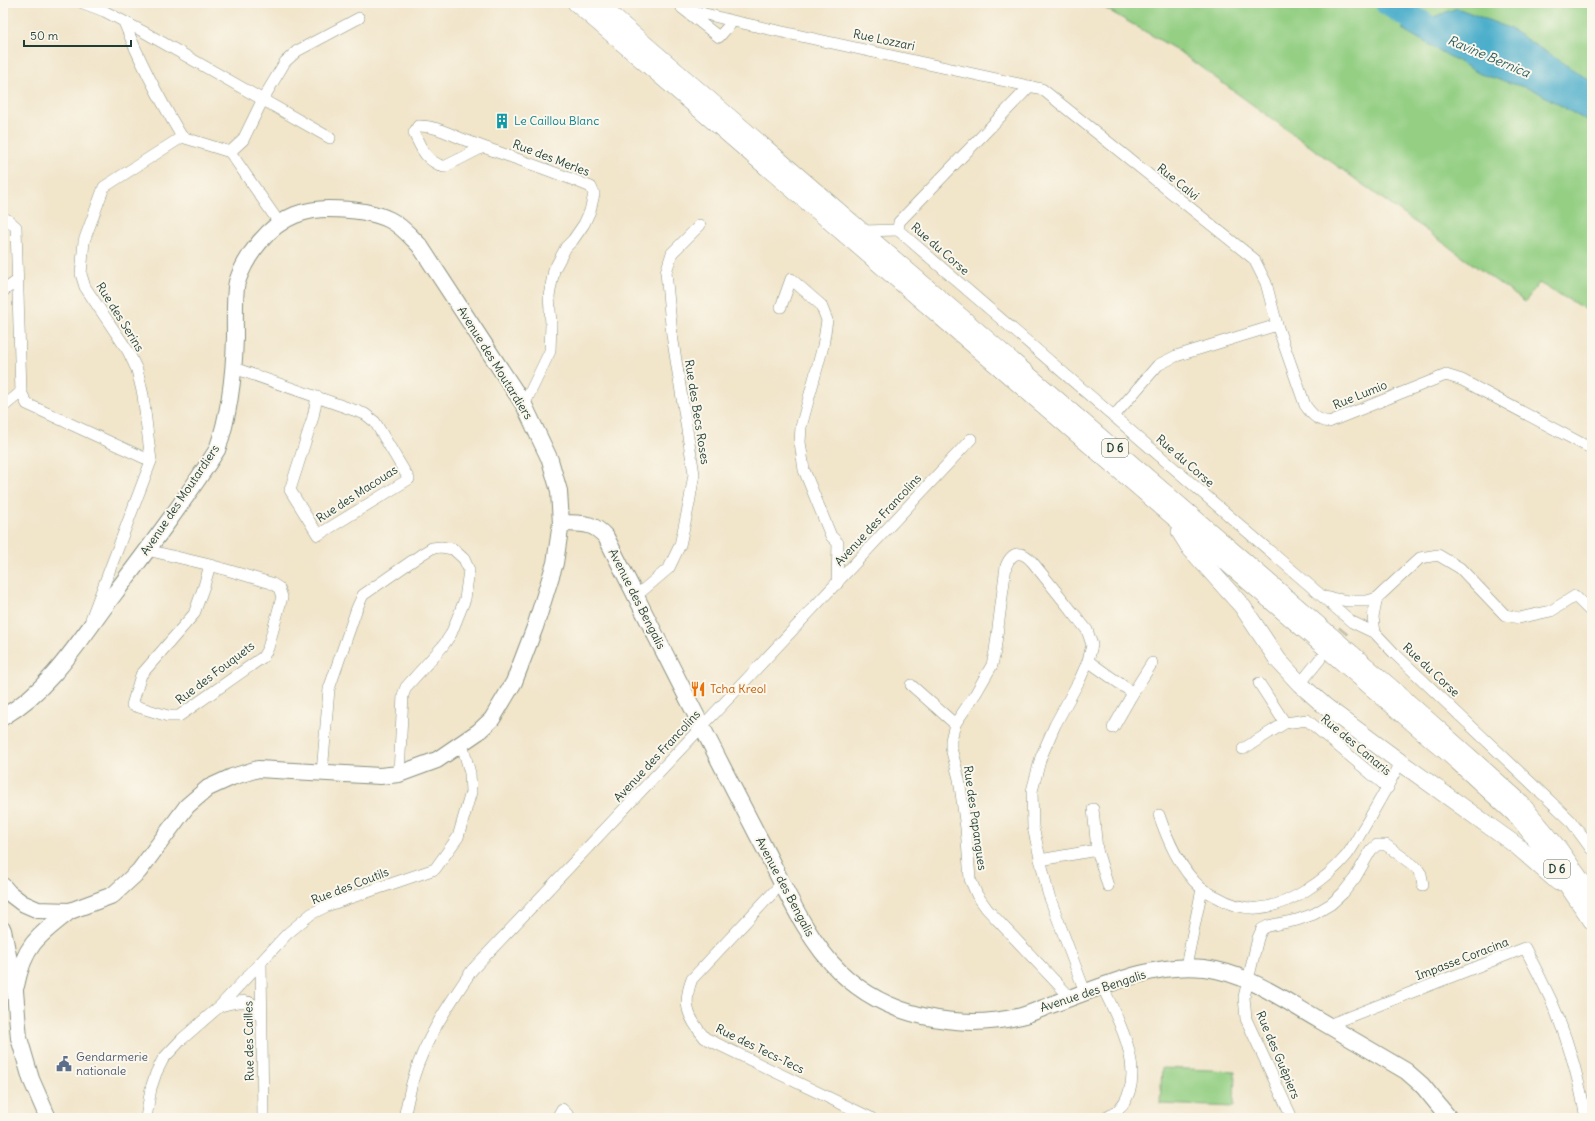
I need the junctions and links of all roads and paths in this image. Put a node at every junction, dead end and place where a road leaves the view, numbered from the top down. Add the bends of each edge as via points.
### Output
1 (84, 3) edge
2 (576, 3) edge
3 (597, 3) edge
4 (359, 18) dead end
5 (733, 21) dead end
6 (124, 22) junction
7 (1030, 86) junction
8 (263, 99) junction
9 (182, 137) junction
10 (330, 138) dead end
11 (483, 146) junction
12 (230, 152) junction
13 (3, 218) edge
14 (280, 224) junction
15 (700, 225) dead end
16 (898, 230) junction
17 (863, 231) junction
18 (17, 281) junction
19 (3, 291) edge
20 (781, 307) dead end
21 (1277, 325) junction
22 (234, 368) junction
23 (20, 392) junction
24 (317, 397) junction
25 (524, 405) junction
26 (3, 407) edge
27 (1114, 416) junction
28 (971, 439) dead end
29 (1592, 449) edge
30 (151, 461) junction
31 (1168, 513) junction
32 (561, 523) junction
33 (147, 550) junction
34 (210, 565) junction
35 (837, 584) junction
36 (636, 596) junction
37 (1322, 597) junction
38 (1377, 598) junction
39 (1592, 613) edge
40 (85, 632) junction
41 (1375, 633) junction
42 (1320, 659) dead end
43 (1088, 661) junction
44 (1152, 663) dead end
45 (1259, 683) dead end
46 (1300, 684) junction
47 (910, 685) dead end
48 (1133, 693) junction
49 (3, 717) edge
50 (1285, 723) junction
51 (955, 724) junction
52 (702, 728) junction
53 (1113, 728) dead end
54 (462, 744) junction
55 (1243, 749) dead end
56 (1400, 762) junction
57 (322, 773) junction
58 (399, 774) junction
59 (1388, 788) junction
60 (1093, 809) dead end
61 (1159, 815) dead end
62 (1097, 850) junction
63 (1592, 850) edge
64 (1040, 860) junction
65 (782, 883) junction
66 (1422, 884) dead end
67 (3, 886) edge
68 (1108, 886) dead end
69 (1202, 889) junction
70 (1586, 899) edge
71 (70, 911) junction
72 (1592, 921) edge
73 (3, 930) edge
74 (261, 963) junction
75 (1186, 966) junction
76 (1247, 978) junction
77 (1102, 986) junction
78 (15, 991) junction
79 (1078, 995) junction
80 (220, 1006) junction
81 (261, 1022) junction
82 (1328, 1025) junction
83 (48, 1118) edge
84 (146, 1118) edge
85 (263, 1118) edge
86 (404, 1118) edge
87 (558, 1118) edge
88 (571, 1118) edge
89 (871, 1118) edge
90 (1106, 1118) edge
91 (1292, 1118) edge
92 (1449, 1118) edge
93 (1586, 1118) edge

1 - 6 street
2 - 31 main road, D 6
3 - 17 main road, D 6
4 - 8 street via 297,51 280,69
5 - 7 street, Rue Lozzari
6 - 8 street
6 - 9 street
7 - 16 street, Rue du Corse via 899,222
7 - 21 street, Rue Calvi via 1042,89 1254,259 1266,283
8 - 10 street
8 - 12 street via 243,140
9 - 12 street
9 - 30 street, Rue des Serins via 104,187 84,241 81,259 81,274 85,287 128,351 137,370 143,395
11 - 11 street, Rue des Merles via 425,126 418,126 414,133 423,153 431,161 444,167
11 - 25 street, Rue des Merles via 591,187 594,194 584,224 566,247 554,270 549,296 550,351
12 - 14 street
13 - 18 street via 16,227
14 - 22 street, Avenue des Moutardiers via 250,255 237,283
14 - 25 street, Avenue des Moutardiers via 294,215 307,211 339,209 373,214 391,220 420,246
15 - 36 street, Rue des Becs Roses via 672,253 666,272 672,335 694,474 689,504 680,545 669,568
16 - 17 street
16 - 27 street, Rue du Corse
17 - 70 main road, D 6 via 1518,800 1559,849
18 - 19 street
18 - 23 street
20 - 35 street via 791,278 821,306 828,320 801,426 800,442 804,470 831,536 838,543
21 - 27 street via 1176,356 1158,366
21 - 29 street, Rue Lumio via 1305,405 1312,416 1322,421 1329,422 1446,375 1462,380
22 - 24 street, Rue des Macouas
22 - 33 street, Avenue des Moutardiers via 227,418 217,450
23 - 26 street
23 - 30 street via 26,404
24 - 24 street, Rue des Macouas via 290,490 318,535 409,479 375,422 365,414
25 - 32 street, Avenue des Moutardiers via 550,460 559,491
27 - 37 street, Rue du Corse
28 - 35 street, Avenue des Francolins
30 - 40 street, Rue des Serins
31 - 46 main road via 1190,548 1242,606 1278,660
31 - 70 main road, D 6 via 1457,761 1519,818
32 - 36 street, Avenue des Bengalis via 598,528 606,537
32 - 54 street, Avenue des Moutardiers via 555,563 514,682 492,719
33 - 34 street, Rue des Fouquets
33 - 40 street, Avenue des Moutardiers
34 - 34 street, Rue des Fouquets via 271,583 279,588 282,597 268,648 263,657 179,716 168,716 132,705 141,675 194,614
35 - 52 street, Avenue des Francolins
36 - 52 street, Avenue des Bengalis
37 - 38 street via 1349,602
37 - 41 street, Rue du Corse via 1348,626
38 - 39 street via 1420,558 1438,555 1460,568 1505,615 1519,618 1551,611 1575,596
38 - 41 street
40 - 49 street, Avenue des Moutardiers via 43,686
41 - 63 street, Rue du Corse via 1570,820
42 - 46 street
43 - 48 street
43 - 51 street, Rue des Papangues via 1092,645 1087,630 1029,557 1024,554 1014,555 1006,566 992,665
43 - 64 street, Rue des Papangues via 1041,757 1032,791 1033,826
44 - 48 street
45 - 50 street
46 - 56 main road via 1326,707
47 - 51 street
48 - 53 street
50 - 55 street, Rue des Canaris
50 - 59 street, Rue des Canaris via 1307,720
51 - 79 street, Rue des Papangues via 951,748 966,828 970,879 977,895 987,909
52 - 65 street, Avenue des Bengalis
52 - 86 street, Avenue des Francolins via 472,970 438,1021 426,1047 414,1075
54 - 58 street, Avenue des Moutardiers via 438,760
54 - 74 street, Rue des Coutils via 470,773 471,792 458,837 435,869 329,905 311,914
56 - 59 street, Rue des Canaris
56 - 70 main road
57 - 58 street, Avenue des Moutardiers via 380,776
57 - 58 street via 329,689 356,608 363,595 432,548 453,549 464,559 469,570 465,599 451,634 443,646 406,687 402,702
57 - 71 street, Avenue des Moutardiers via 258,769 208,788 187,806 139,871 113,895
59 - 69 street, Rue des Canaris via 1348,854 1312,886 1294,897 1274,906 1257,908 1230,904
60 - 62 street
61 - 69 street, Rue des Canaris via 1181,863
62 - 64 street
62 - 68 street
64 - 79 street, Rue des Papangues
65 - 79 street, Avenue des Bengalis via 805,927 827,958 864,991 891,1006 944,1021 986,1021 1018,1017
65 - 89 street, Rue des Tecs-Tecs via 692,979 687,991 689,1015 705,1038
66 - 76 street, Rue des Guêpiers via 1421,874 1416,868 1386,845 1377,845 1371,850 1355,878 1331,904 1314,914 1262,929
67 - 71 street, Avenue des Moutardiers via 22,904 38,910
69 - 75 street
70 - 72 main road, D 6
71 - 78 street via 39,935 20,968
73 - 78 street
74 - 80 street, Rue des Coutils
74 - 81 street, Rue des Cailles
75 - 76 street, Avenue des Bengalis
75 - 77 street, Avenue des Bengalis via 1156,971
76 - 82 street, Avenue des Bengalis
76 - 91 street, Rue des Guêpiers via 1244,997 1246,1019
77 - 79 street, Avenue des Bengalis
77 - 90 street via 1122,1026 1130,1053 1131,1072 1129,1092 1119,1109
78 - 83 street via 19,1038 31,1079
80 - 81 street via 243,1000 254,1004
80 - 84 street, Rue des Coutils via 163,1059 156,1073
81 - 85 street, Rue des Cailles
82 - 92 street, Avenue des Bengalis via 1406,1071 1422,1085
82 - 93 street, Impasse Coracina via 1525,948 1554,1008 1582,1093
87 - 88 street via 562,1109

